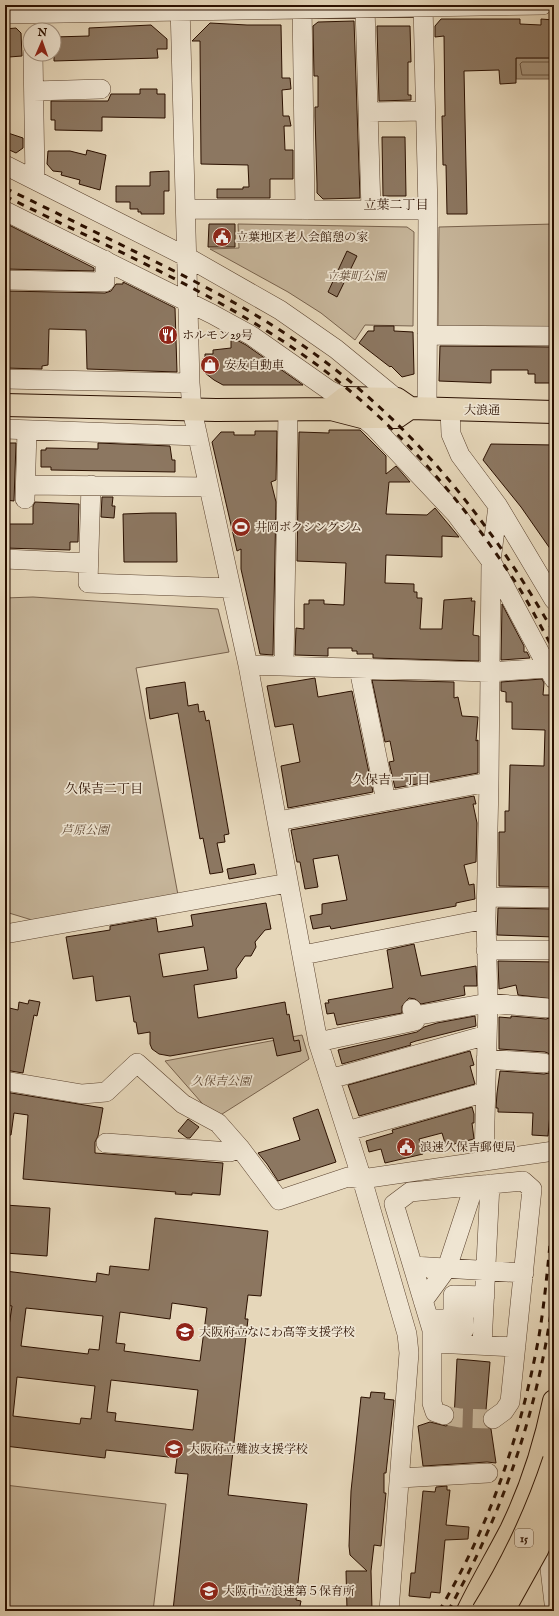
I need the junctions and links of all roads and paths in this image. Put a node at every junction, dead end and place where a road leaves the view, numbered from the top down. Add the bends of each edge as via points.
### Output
1 (543, 5) edge
2 (423, 6) edge
3 (302, 7) edge
4 (365, 7) junction
5 (180, 8) edge
6 (5, 14) edge
7 (32, 16) edge
8 (33, 62) edge
9 (101, 89) dead end
10 (34, 91) junction
11 (425, 111) junction
12 (368, 112) junction
13 (5, 165) edge
14 (35, 180) junction
15 (186, 209) junction
16 (305, 210) junction
17 (371, 210) junction
18 (428, 210) junction
19 (5, 211) edge
20 (187, 257) junction
21 (105, 260) junction
22 (5, 280) edge
23 (188, 302) junction
24 (427, 335) junction
25 (554, 336) edge
26 (5, 379) edge
27 (190, 383) junction
28 (338, 404) junction
29 (5, 405) edge
30 (412, 405) junction
31 (450, 409) junction
32 (192, 410) junction
33 (288, 410) junction
34 (554, 412) edge
35 (362, 417) junction
36 (5, 429) edge
37 (27, 430) junction
38 (198, 436) junction
39 (91, 485) junction
40 (209, 487) junction
41 (498, 506) junction
42 (5, 559) edge
43 (491, 561) junction
44 (88, 563) junction
45 (231, 588) junction
46 (554, 600) edge
47 (248, 665) junction
48 (284, 666) junction
49 (359, 668) junction
50 (552, 671) edge
51 (490, 672) junction
52 (489, 782) junction
53 (386, 801) junction
54 (278, 821) junction
55 (288, 883) junction
56 (487, 897) junction
57 (554, 898) edge
58 (486, 918) junction
59 (5, 934) edge
60 (486, 950) junction
61 (554, 950) edge
62 (303, 955) junction
63 (488, 1003) junction
64 (547, 1008) dead end
65 (487, 1035) junction
66 (318, 1042) junction
67 (486, 1059) junction
68 (544, 1063) dead end
69 (330, 1079) junction
70 (5, 1081) edge
71 (486, 1092) junction
72 (347, 1131) junction
73 (106, 1143) dead end
74 (240, 1148) junction
75 (554, 1151) edge
76 (484, 1160) junction
77 (362, 1179) junction
78 (482, 1185) junction
79 (413, 1266) junction
80 (447, 1268) junction
81 (486, 1271) junction
82 (524, 1273) junction
83 (424, 1301) junction
84 (484, 1302) junction
85 (432, 1331) junction
86 (482, 1345) junction
87 (516, 1347) junction
88 (554, 1401) edge
89 (444, 1415) tunnel mouth
90 (493, 1419) tunnel mouth
91 (554, 1460) edge
92 (554, 1468) edge
93 (488, 1473) dead end
94 (400, 1478) junction
95 (554, 1512) edge
96 (554, 1603) edge
97 (389, 1611) edge
98 (468, 1611) edge
99 (483, 1611) edge
100 (503, 1611) edge

1 - 2 street
2 - 4 street
2 - 11 street
3 - 4 street
3 - 5 street
3 - 16 street
4 - 12 street
5 - 7 street
5 - 15 street
6 - 7 street
8 - 10 street
9 - 10 street
10 - 14 street
11 - 12 street
11 - 18 street
12 - 17 street
13 - 14 street
14 - 20 street
15 - 16 street
15 - 20 street
16 - 17 street
17 - 18 street
18 - 24 street
19 - 21 street
20 - 23 street
20 - 30 street via 280,310
21 - 22 street via 105,282
21 - 23 street
23 - 27 street
23 - 28 street via 252,336 329,390
24 - 25 street
24 - 30 street
26 - 27 street
27 - 32 street
28 - 30 main road, 大浪通
28 - 33 main road, 大浪通
28 - 35 main road, 大浪通
29 - 32 main road, 大浪通
30 - 31 main road, 大浪通
30 - 35 main road, 大浪通 via 397,417
31 - 34 main road, 大浪通
31 - 41 street via 451,434 460,455
32 - 33 main road, 大浪通
32 - 38 street
33 - 48 street
35 - 43 street via 456,514
36 - 37 street
37 - 38 street
37 - 39 street via 25,492
38 - 40 street
39 - 40 street
39 - 44 street
40 - 45 street
41 - 43 street
41 - 46 street
42 - 44 street
43 - 50 street
43 - 51 street
44 - 45 street via 88,584
45 - 47 street
47 - 48 street
47 - 54 street
48 - 49 street
49 - 51 street
49 - 53 street
50 - 51 street
51 - 52 street
52 - 53 street
52 - 56 street
53 - 54 street
54 - 55 street
55 - 59 street
55 - 62 street
56 - 57 street
56 - 58 street
58 - 60 street
58 - 62 street
60 - 61 street
60 - 63 street
62 - 66 street
63 - 64 street
63 - 65 street
63 - 66 street via 413,1012 415,1022
65 - 67 street
65 - 69 street
66 - 69 street
67 - 68 street
67 - 71 street
69 - 72 street
70 - 74 street via 82,1094 106,1092 137,1063 184,1104 218,1123
71 - 72 street
71 - 76 street
72 - 77 street
73 - 74 street via 230,1152
74 - 77 street via 279,1200 348,1177
75 - 76 street
76 - 77 street
77 - 94 street via 407,1334 409,1353
78 - 79 street via 410,1192 394,1204
78 - 80 street
78 - 81 street
78 - 82 street via 524,1181 532,1189
79 - 80 street
79 - 83 street
80 - 81 street
80 - 83 street
81 - 82 street
81 - 84 street
82 - 87 street
83 - 85 street
84 - 85 street via 464,1308 464,1330
84 - 86 street
85 - 86 street
85 - 89 street via 432,1403 435,1412
86 - 87 street
87 - 90 street via 510,1402 504,1411
88 - 98 main road via 542,1454 528,1492
91 - 99 main road, 15, bridge via 521,1544
92 - 96 street via 539,1471
93 - 94 street
94 - 97 street
95 - 100 main road, 15, bridge via 537,1550

